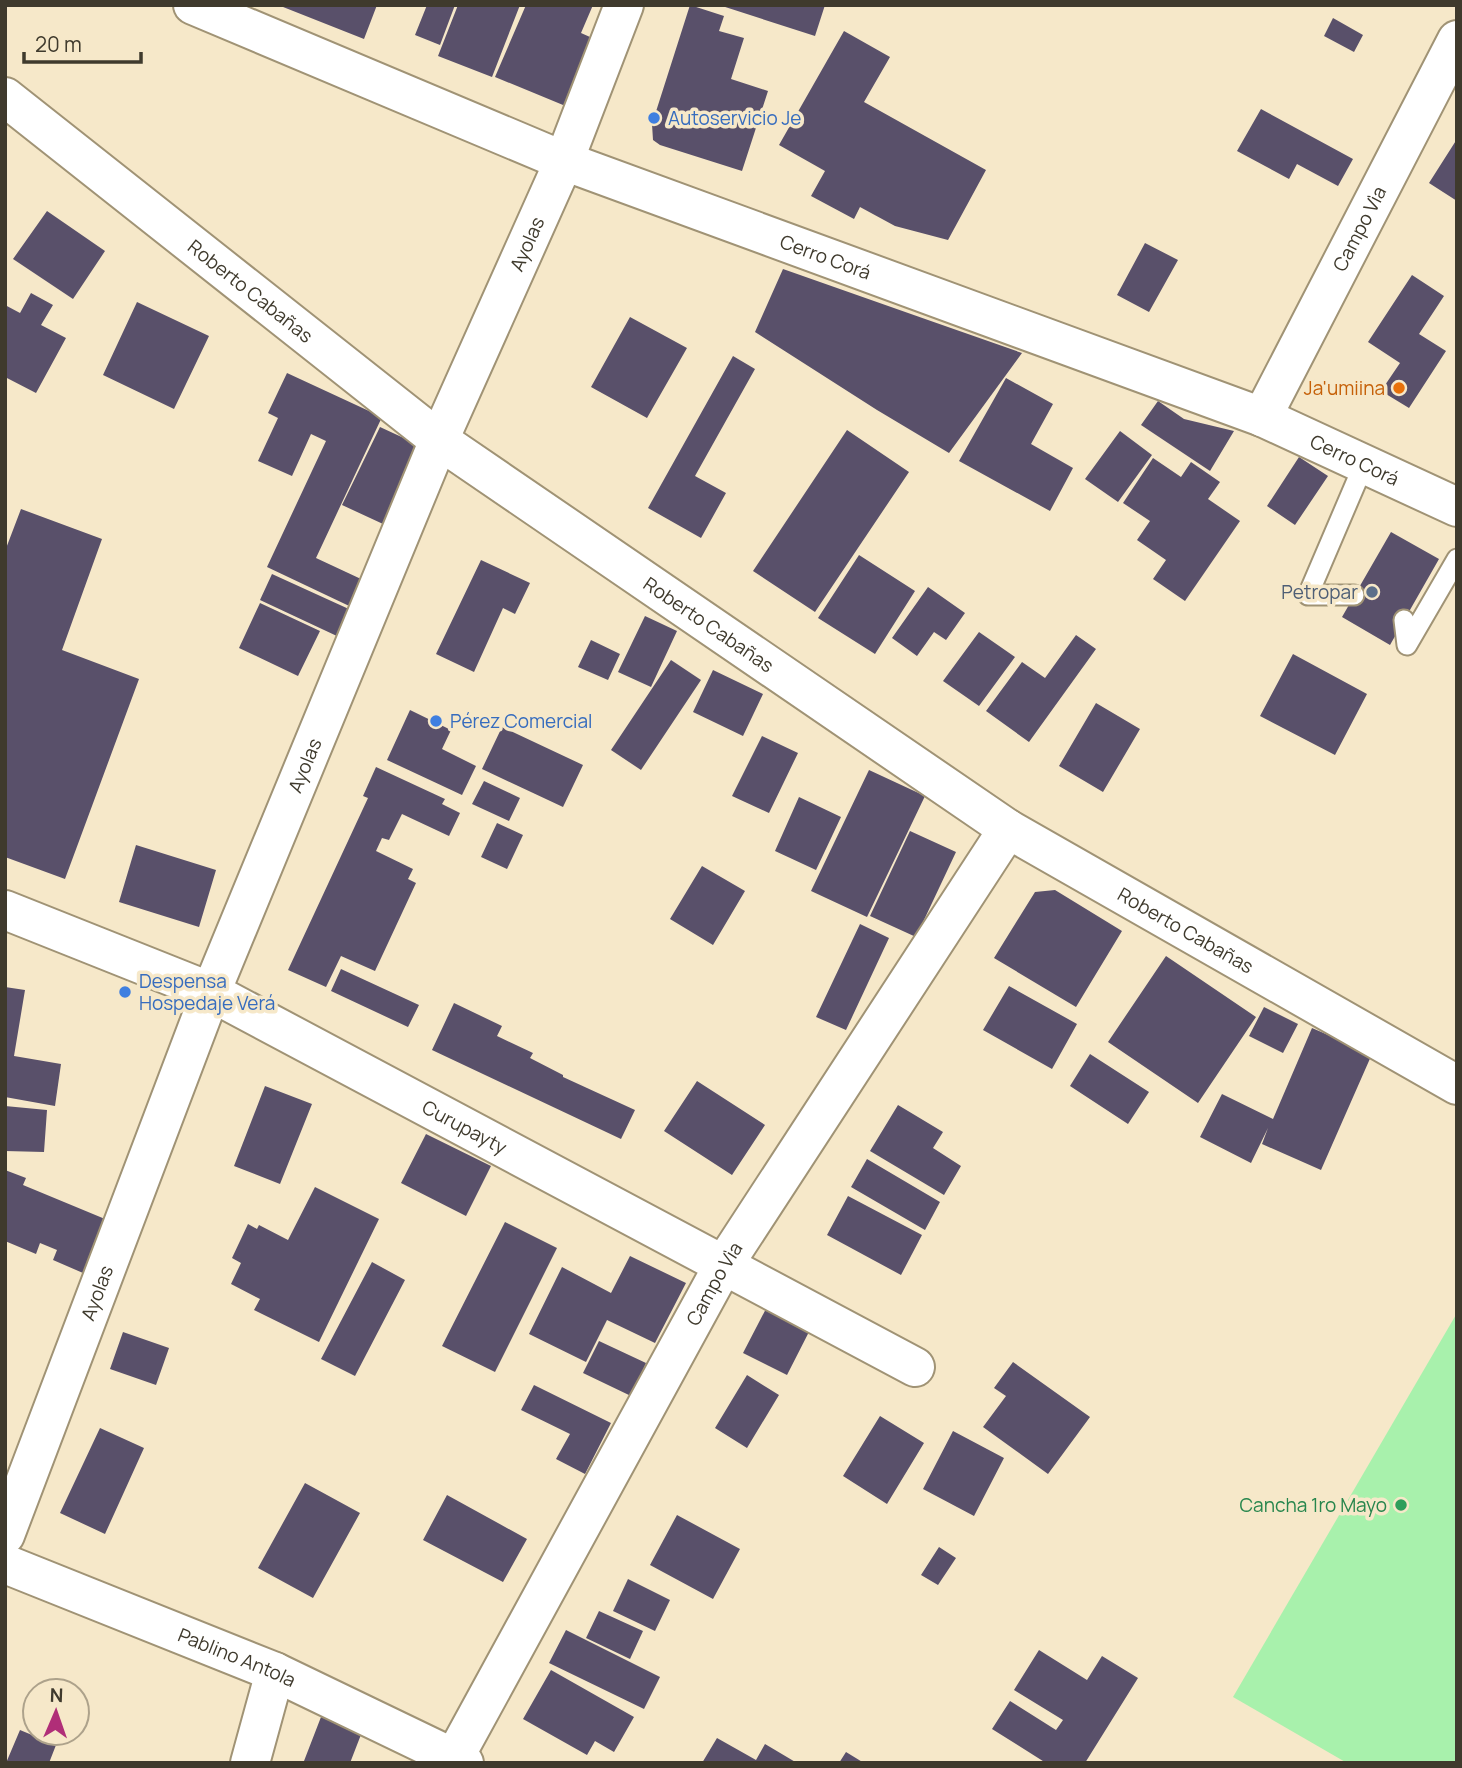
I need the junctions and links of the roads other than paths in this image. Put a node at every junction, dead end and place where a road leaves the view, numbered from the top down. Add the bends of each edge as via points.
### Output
1 (193, 5) edge
2 (624, 5) edge
3 (1457, 40) edge
4 (5, 97) edge
5 (564, 161) junction
6 (1262, 417) junction
7 (439, 440) junction
8 (1364, 464) junction
9 (1457, 507) edge
10 (1457, 559) edge
11 (1354, 595) dead end
12 (1404, 620) dead end
13 (1008, 829) junction
14 (5, 910) edge
15 (211, 992) junction
16 (1457, 1085) edge
17 (723, 1266) junction
18 (915, 1367) dead end
19 (5, 1535) edge
20 (5, 1564) edge
21 (275, 1672) junction
22 (459, 1760) edge
23 (250, 1763) edge

1 - 5 street, Cerro Corá
2 - 5 street, Ayolas
3 - 6 street, Campo Vìa
4 - 7 street, Roberto Cabañas
5 - 6 street, Cerro Corá
5 - 7 street, Ayolas
6 - 8 street, Cerro Corá
7 - 13 street, Roberto Cabañas
7 - 15 street, Ayolas
8 - 9 street, Cerro Corá
8 - 11 lane via 1308,595
10 - 12 lane via 1407,645
13 - 16 street, Roberto Cabañas
13 - 17 street, Campo Vìa
14 - 15 street, Curupayty
15 - 17 street, Curupayty
15 - 19 street, Ayolas
17 - 18 street, Curupayty
17 - 22 street, Campo Vìa
20 - 21 street, Pablino Antola
21 - 22 street, Pablino Antola
21 - 23 street

